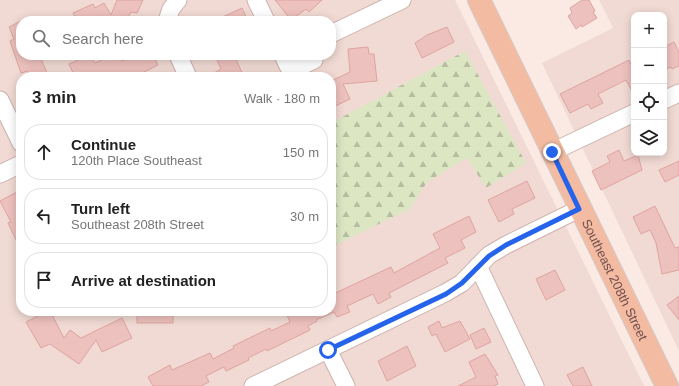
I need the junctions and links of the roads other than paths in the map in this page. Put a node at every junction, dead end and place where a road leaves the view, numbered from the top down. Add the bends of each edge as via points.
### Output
1 (178, 0) edge
2 (256, 0) edge
3 (402, 0) edge
4 (479, 0) edge
5 (168, 16) edge
6 (264, 16) edge
7 (336, 32) edge
8 (180, 60) edge
9 (285, 60) edge
10 (314, 60) dead end
11 (186, 72) edge
12 (679, 92) edge
13 (667, 98) edge
14 (0, 100) edge
15 (631, 115) edge
16 (16, 134) edge
17 (552, 152) junction
18 (16, 166) edge
19 (0, 174) edge
20 (579, 209) junction
21 (478, 266) junction
22 (328, 350) junction
23 (253, 386) edge
24 (346, 386) edge
25 (535, 386) edge
26 (667, 386) edge

1 - 5 street via 170,9
2 - 6 street
3 - 7 street
4 - 17 main road, Southeast 208th Street
8 - 11 street
9 - 10 street via 288,66 297,68
12 - 13 street
14 - 16 street
15 - 17 street
17 - 20 main road, Southeast 208th Street
18 - 19 street
20 - 21 street via 506,245
20 - 26 main road, Southeast 208th Street
21 - 22 street via 462,283 446,294
21 - 25 street
22 - 23 street
22 - 24 street

